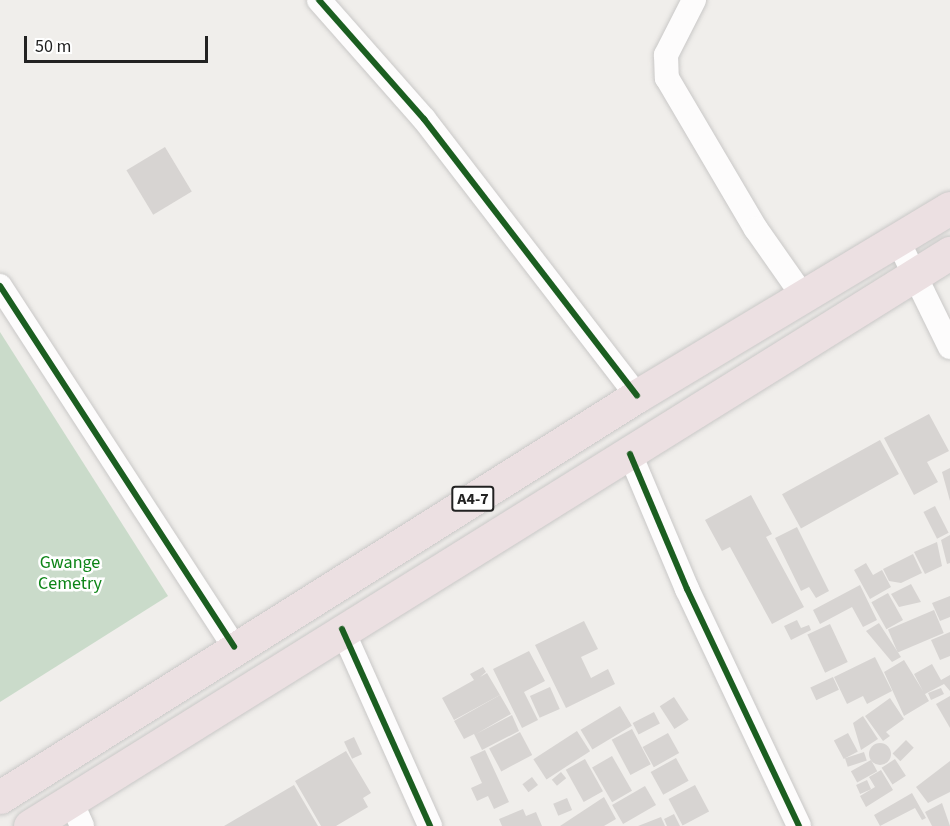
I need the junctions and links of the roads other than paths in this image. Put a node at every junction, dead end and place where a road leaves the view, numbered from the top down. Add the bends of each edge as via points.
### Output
1 (319, 0) edge
2 (694, 0) edge
3 (950, 208) edge
4 (898, 241) junction
5 (950, 253) edge
6 (917, 275) junction
7 (0, 286) edge
8 (805, 299) junction
9 (950, 347) edge
10 (637, 396) junction
11 (630, 454) junction
12 (342, 629) junction
13 (234, 647) junction
14 (0, 796) edge
15 (77, 813) edge
16 (30, 826) edge
17 (430, 826) edge
18 (799, 826) edge

1 - 10 street via 424,119
2 - 8 street via 666,55 668,78 756,229
3 - 4 highway, A4-7
4 - 6 street
4 - 8 highway, A4-7
5 - 6 highway, A4-7
6 - 9 street
6 - 11 highway, A4-7
7 - 13 street
8 - 10 highway, A4-7
10 - 13 highway, A4-7
11 - 12 highway, A4-7
11 - 18 street via 687,589
12 - 15 highway, A4-7
12 - 17 street
13 - 14 highway, A4-7
15 - 16 highway, A4-7

